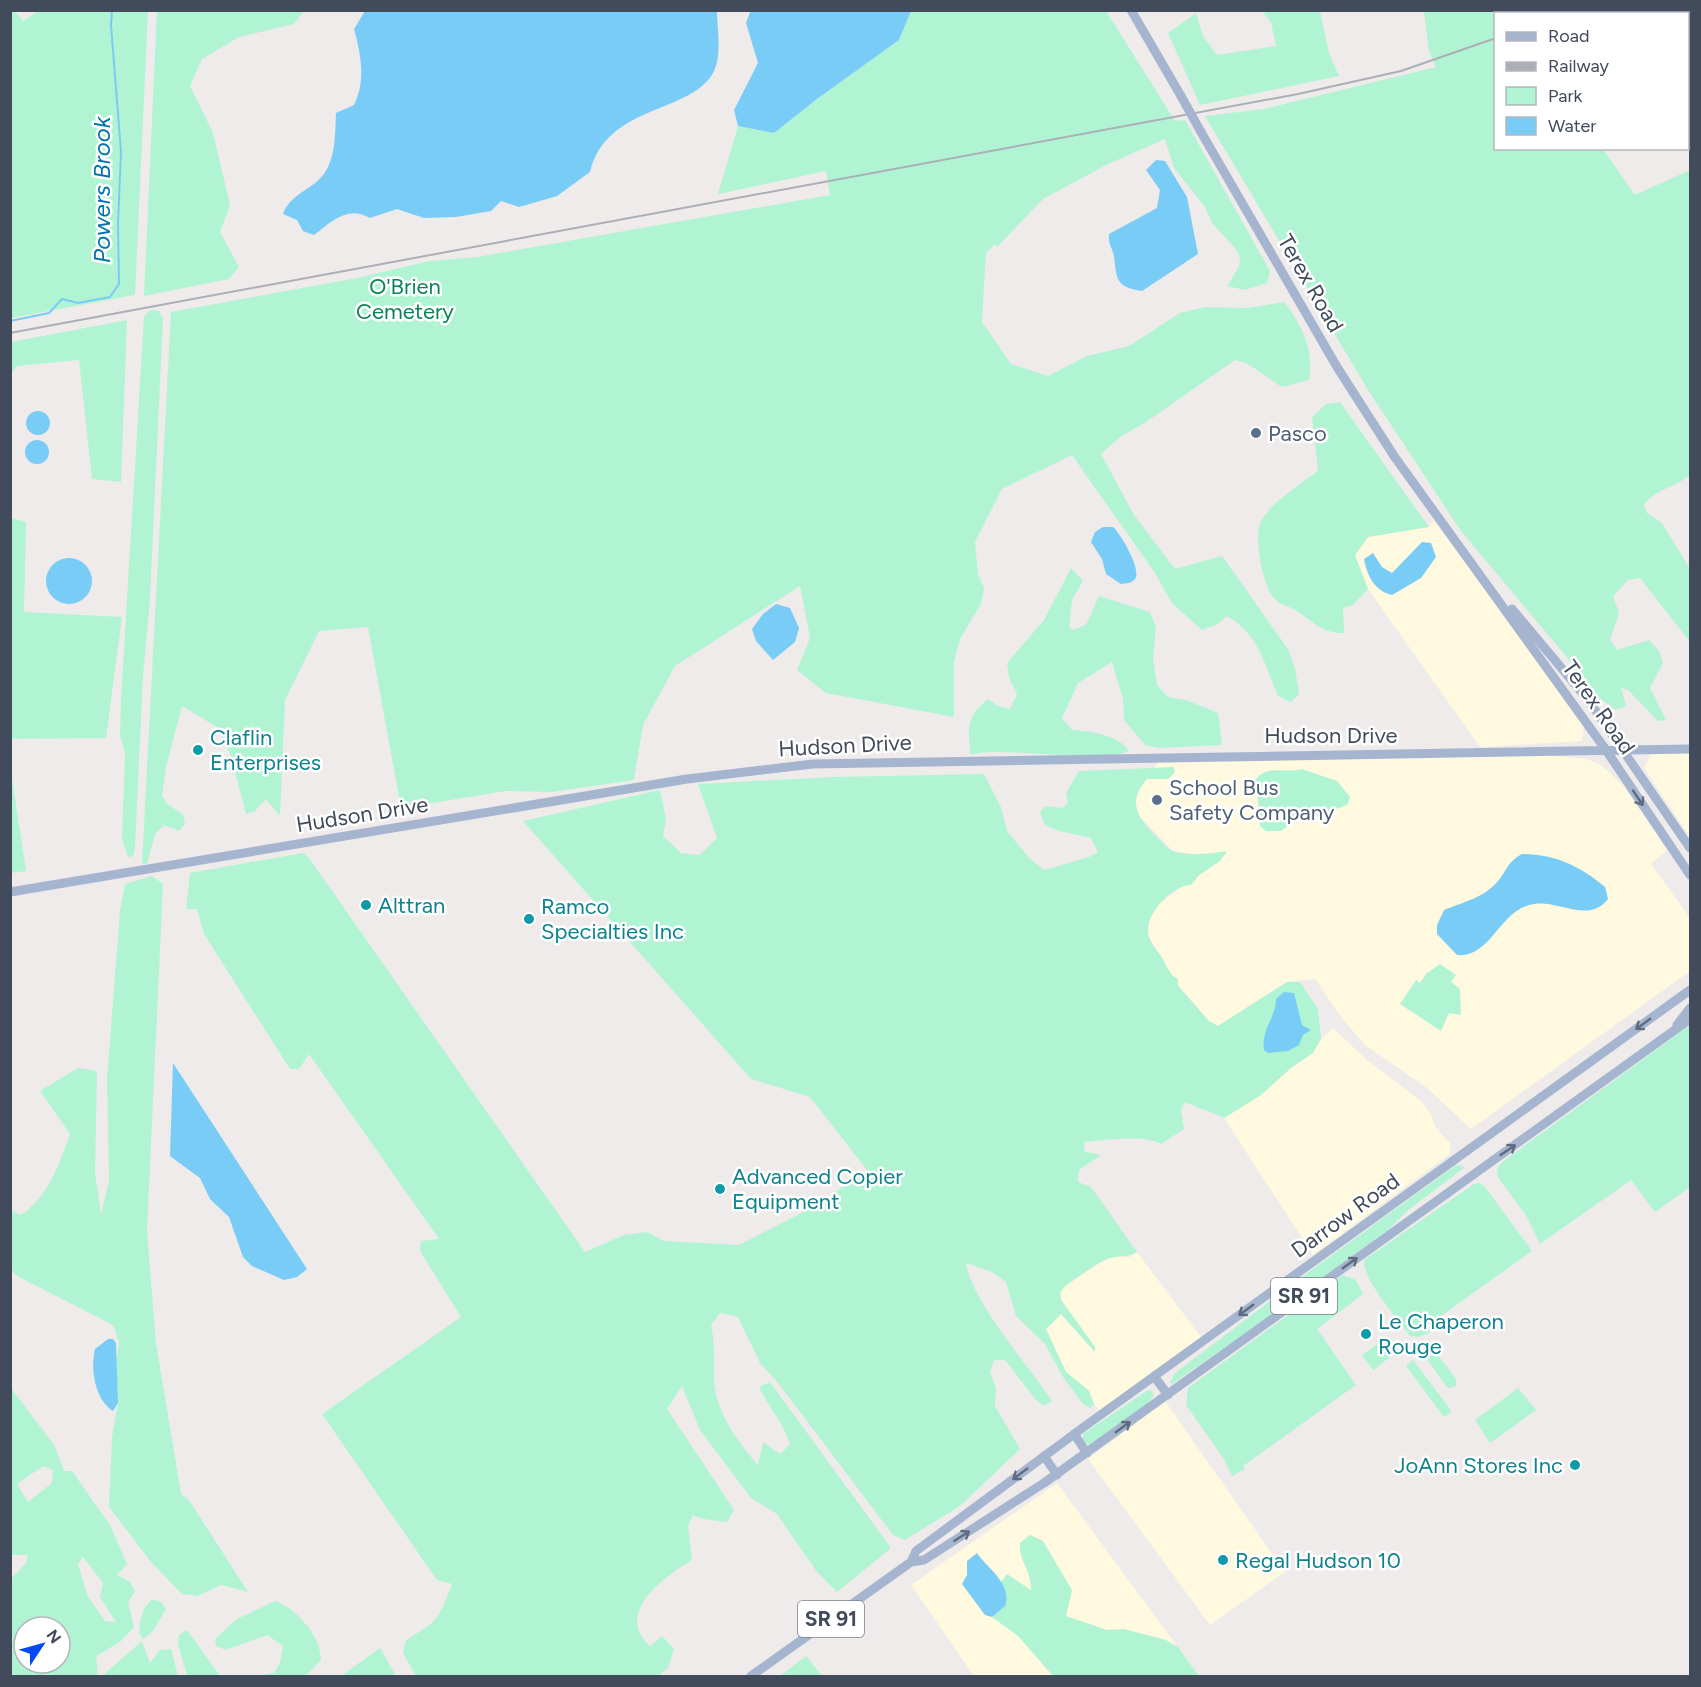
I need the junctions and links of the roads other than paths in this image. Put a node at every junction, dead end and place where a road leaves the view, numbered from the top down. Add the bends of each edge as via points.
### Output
1 (1131, 10) edge
2 (1473, 565) junction
3 (1623, 749) junction
4 (1690, 749) edge
5 (1606, 750) junction
6 (1690, 848) edge
7 (1690, 875) edge
8 (10, 892) edge
9 (1690, 990) edge
10 (1690, 1008) edge
11 (1690, 1019) edge
12 (1670, 1034) junction
13 (1275, 1289) junction
14 (1288, 1308) junction
15 (1154, 1376) junction
16 (1168, 1395) junction
17 (1074, 1434) junction
18 (1087, 1453) junction
19 (1044, 1456) junction
20 (1057, 1474) junction
21 (910, 1562) junction
22 (751, 1677) edge

1 - 2 main road, Terex Road, bridge via 1347,383
2 - 3 main road, Terex Road via 1567,673
2 - 5 main road, Terex Road
3 - 4 main road, Hudson Drive
3 - 5 main road, Hudson Drive
3 - 6 main road, Terex Road
5 -> 7 main road, Terex Road
5 - 8 main road, Hudson Drive via 813,764 687,779
9 -> 13 main road, Darrow Road / SR 91
10 - 12 main road
11 - 12 main road, Darrow Road / SR 91
14 -> 12 main road, Darrow Road / SR 91
13 - 14 main road
13 -> 15 main road, Darrow Road / SR 91
14 - 16 main road, Darrow Road / SR 91
15 - 16 main road
15 - 17 main road, Darrow Road / SR 91
18 -> 16 main road, Darrow Road / SR 91
17 - 18 main road
17 - 19 main road, Darrow Road / SR 91
18 - 20 main road, Darrow Road / SR 91
19 - 20 main road
19 -> 21 main road, Darrow Road / SR 91 via 916,1551
21 -> 20 main road, Darrow Road / SR 91 via 924,1560
21 - 22 main road, Darrow Road / SR 91

